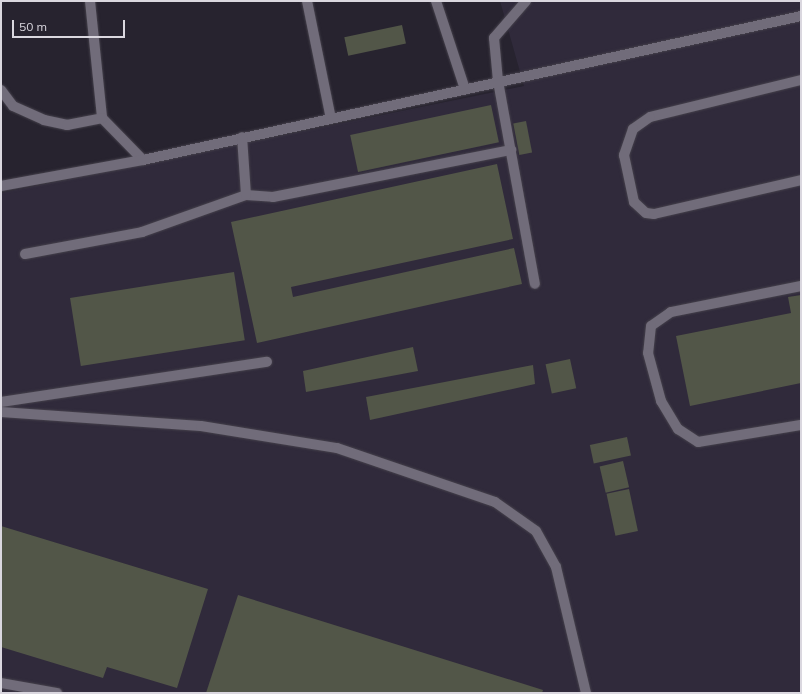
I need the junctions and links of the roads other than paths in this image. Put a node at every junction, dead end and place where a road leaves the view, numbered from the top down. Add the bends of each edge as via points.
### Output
1 (90, 1) edge
2 (307, 1) edge
3 (436, 1) edge
4 (526, 1) edge
5 (801, 16) edge
6 (801, 80) edge
7 (498, 81) junction
8 (465, 89) junction
9 (1, 90) edge
10 (102, 118) junction
11 (332, 119) junction
12 (242, 137) junction
13 (511, 150) junction
14 (142, 160) junction
15 (801, 180) edge
16 (1, 186) edge
17 (246, 195) junction
18 (25, 254) dead end
19 (535, 284) dead end
20 (801, 286) edge
21 (267, 362) dead end
22 (1, 402) edge
23 (1, 412) edge
24 (801, 425) edge
25 (1, 683) edge
26 (57, 693) edge
27 (586, 693) edge

1 - 10 street
2 - 11 street
3 - 8 street
4 - 7 street via 494,38
5 - 7 street
6 - 15 street via 650,117 633,128 624,155 634,202 646,213 654,214
7 - 8 street
7 - 13 street
8 - 11 street
9 - 10 street via 13,106 44,120 67,125
10 - 14 street
11 - 12 street
12 - 14 street
12 - 17 street
13 - 17 street via 273,197
13 - 19 street
14 - 16 street
17 - 18 street via 142,232
20 - 24 street via 671,312 651,326 648,353 661,400 678,429 698,442
21 - 22 street
23 - 27 street via 201,426 338,448 495,502 536,531 556,567
25 - 26 street

